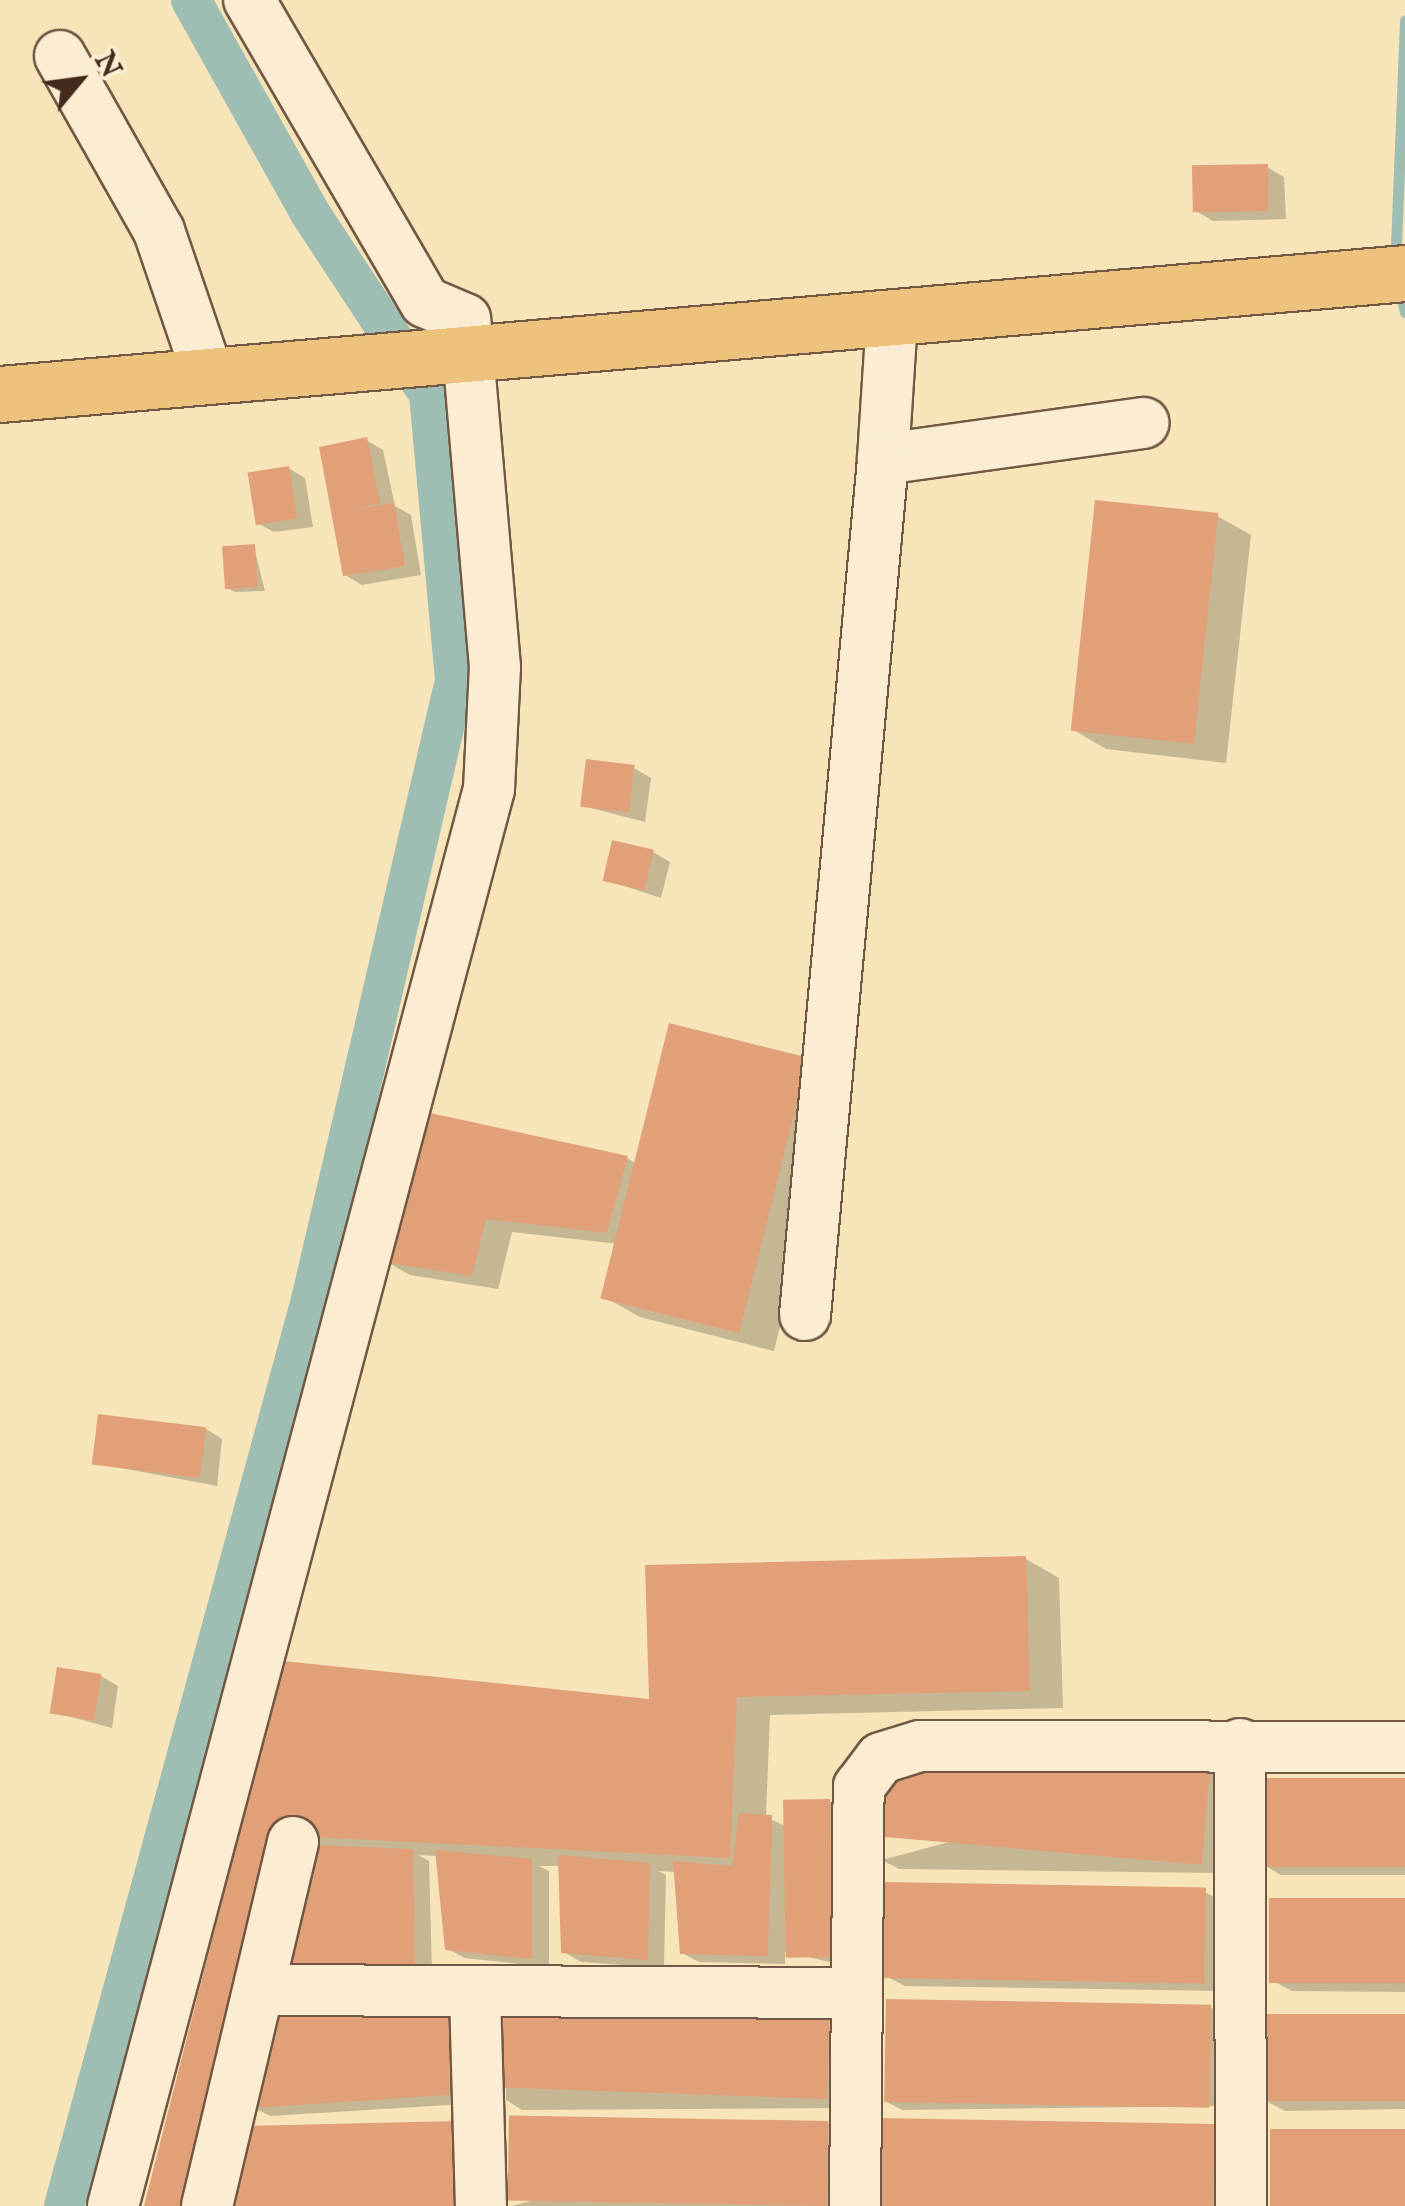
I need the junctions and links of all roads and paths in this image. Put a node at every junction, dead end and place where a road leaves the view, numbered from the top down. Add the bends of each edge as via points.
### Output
1 (250, 0) edge
2 (60, 56) dead end
3 (1405, 274) edge
4 (892, 319) junction
5 (423, 355) junction
6 (209, 378) junction
7 (0, 394) edge
8 (1144, 423) dead end
9 (883, 459) junction
10 (805, 1315) dead end
11 (1240, 1744) junction
12 (1405, 1746) edge
13 (292, 1842) dead end
14 (263, 1990) junction
15 (475, 1992) junction
16 (854, 1992) junction
17 (113, 2206) edge
18 (207, 2206) edge
19 (481, 2206) edge
20 (855, 2206) edge
21 (1240, 2206) edge

1 - 5 street via 425,302 465,319
2 - 6 street via 160,231
3 - 4 main road
4 - 5 main road
4 - 9 street
5 - 6 main road
5 - 17 street via 494,666 490,789
6 - 7 main road
8 - 9 street
9 - 10 street
11 - 12 street
11 - 16 street via 920,1746 882,1758 859,1787
11 - 21 street
13 - 14 street
14 - 15 street
14 - 18 street
15 - 16 street
15 - 19 street
16 - 20 street

